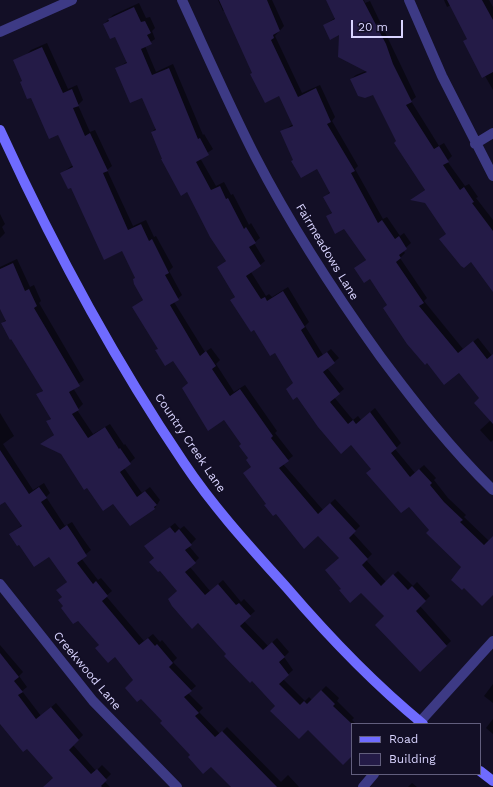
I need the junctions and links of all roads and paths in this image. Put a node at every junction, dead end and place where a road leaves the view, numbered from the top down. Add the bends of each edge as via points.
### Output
1 (72, 0) edge
2 (182, 0) edge
3 (409, 0) edge
4 (0, 32) edge
5 (0, 130) edge
6 (493, 133) edge
7 (475, 144) junction
8 (493, 176) edge
9 (493, 490) edge
10 (0, 584) edge
11 (493, 641) edge
12 (420, 723) edge
13 (481, 772) edge
14 (373, 775) edge
15 (493, 781) edge
16 (177, 787) edge
17 (362, 787) edge

1 - 4 street
2 - 9 street, Fairmeadows Lane via 255,156 319,267 406,391 470,467
3 - 7 street
5 - 12 street, Country Creek Lane via 35,206 95,319 184,463 224,516 321,627 382,690
6 - 7 street
7 - 8 street
10 - 16 street, Creekwood Lane via 93,701
11 - 12 street
13 - 15 street
14 - 17 street

